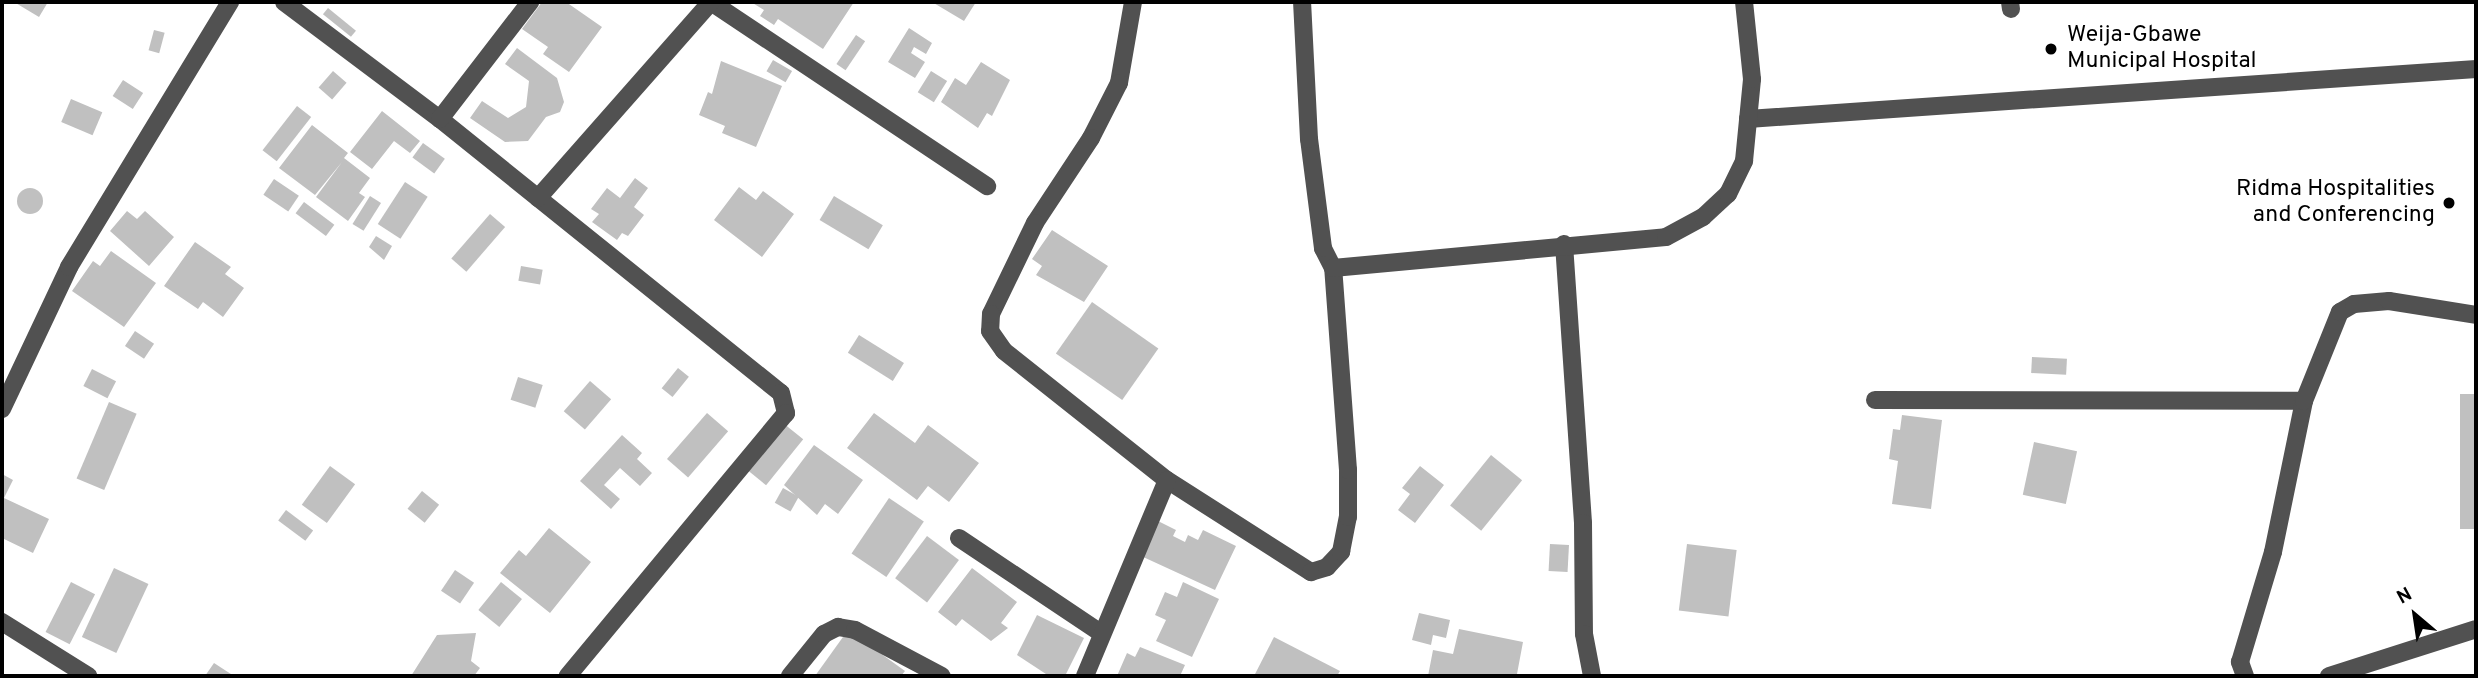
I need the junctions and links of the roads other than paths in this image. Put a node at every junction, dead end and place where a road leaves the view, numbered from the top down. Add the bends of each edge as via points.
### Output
1 (230, 2) edge
2 (284, 2) edge
3 (530, 2) edge
4 (711, 2) edge
5 (1133, 2) edge
6 (1302, 2) edge
7 (1744, 2) edge
8 (2476, 69) edge
9 (1748, 118) junction
10 (440, 119) junction
11 (987, 186) dead end
12 (538, 198) junction
13 (1564, 244) junction
14 (1333, 268) junction
15 (2476, 314) edge
16 (1875, 400) dead end
17 (2304, 401) junction
18 (2, 409) edge
19 (1167, 480) junction
20 (959, 538) dead end
21 (2, 622) edge
22 (2476, 629) edge
23 (1101, 633) junction
24 (88, 676) edge
25 (568, 676) edge
26 (790, 676) edge
27 (942, 676) edge
28 (1085, 676) edge
29 (1592, 676) edge
30 (2245, 676) edge
31 (2329, 676) edge

1 - 18 street via 69,267
2 - 10 street
3 - 10 street
4 - 11 street
4 - 12 street
5 - 19 street via 1119,83 1091,138 1035,223 991,314 990,331 1004,351
6 - 14 street via 1309,139 1323,248
7 - 9 street via 1752,79
8 - 9 street
9 - 13 street via 1744,161 1728,194 1703,217 1666,237
10 - 12 street
12 - 25 street via 772,383 781,393 786,413
13 - 14 street
13 - 29 street via 1583,523 1584,634
14 - 19 street via 1348,470 1348,517 1341,552 1327,566 1311,572
15 - 17 street via 2389,301 2354,304 2340,312
16 - 17 street
17 - 30 street via 2273,552 2241,662
19 - 23 street
20 - 23 street
21 - 24 street
22 - 31 street
23 - 28 street
26 - 27 street via 824,634 838,627 855,630

